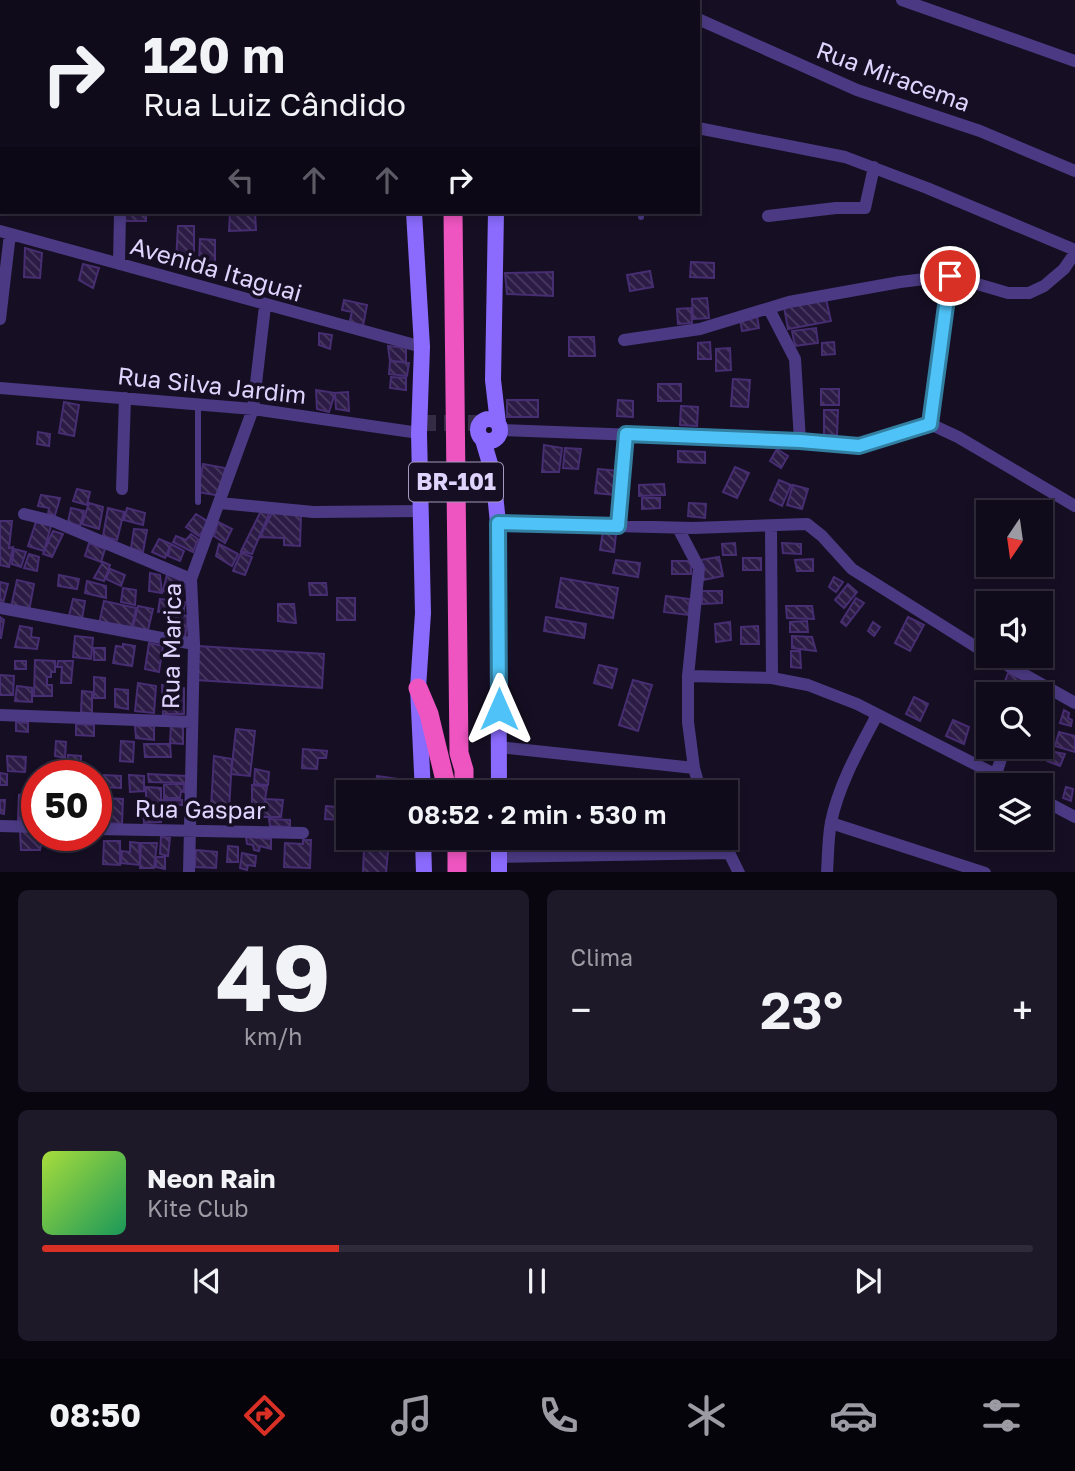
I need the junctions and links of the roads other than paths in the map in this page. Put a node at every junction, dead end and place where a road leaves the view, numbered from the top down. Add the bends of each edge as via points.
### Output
1 (902, 0) edge
2 (700, 20) edge
3 (1075, 61) edge
4 (700, 128) edge
5 (874, 167) junction
6 (1075, 171) edge
7 (120, 214) edge
8 (414, 214) edge
9 (453, 214) edge
10 (496, 214) edge
11 (768, 216) dead end
12 (5, 233) edge
13 (1075, 251) edge
14 (119, 264) junction
15 (950, 276) junction
16 (265, 306) junction
17 (769, 309) junction
18 (0, 319) edge
19 (624, 341) dead end
20 (422, 347) junction
21 (0, 388) edge
22 (125, 398) junction
23 (198, 404) junction
24 (253, 408) junction
25 (930, 424) junction
26 (493, 429) junction
27 (419, 433) junction
28 (626, 434) junction
29 (800, 441) junction
30 (122, 489) dead end
31 (198, 502) dead end
32 (220, 503) junction
33 (1075, 506) edge
34 (422, 511) junction
35 (24, 514) dead end
36 (498, 523) junction
37 (618, 526) junction
38 (771, 526) junction
39 (678, 527) junction
40 (191, 579) junction
41 (0, 608) edge
42 (194, 645) junction
43 (976, 647) edge
44 (1012, 668) edge
45 (688, 676) junction
46 (1028, 677) junction
47 (772, 678) junction
48 (1026, 682) edge
49 (418, 688) junction
50 (1075, 703) edge
51 (0, 715) edge
52 (877, 715) junction
53 (192, 722) junction
54 (499, 747) junction
55 (459, 753) junction
56 (694, 768) junction
57 (994, 773) edge
58 (422, 780) edge
59 (445, 780) edge
60 (456, 780) edge
61 (464, 780) edge
62 (499, 780) edge
63 (697, 780) edge
64 (1053, 805) edge
65 (1075, 817) edge
66 (831, 823) junction
67 (0, 826) edge
68 (21, 827) edge
69 (112, 829) edge
70 (190, 831) junction
71 (303, 833) dead end
72 (423, 850) edge
73 (728, 850) edge
74 (729, 853) junction
75 (499, 865) edge
76 (189, 872) edge
77 (424, 872) edge
78 (738, 872) edge
79 (828, 872) edge
80 (982, 872) edge

1 - 3 street
2 - 6 street, Rua Miracema via 857,90 981,131
4 - 5 street
5 - 11 street via 865,208
5 - 13 street
7 - 14 street
8 - 20 main road
9 - 55 highway, BR-101
10 - 26 main road
12 - 14 street, Avenida Itaguai
12 - 18 street
13 - 15 street via 1064,269 1030,293 1008,293
14 - 16 street, Avenida Itaguai
15 - 17 street
15 - 25 street
16 - 20 street, Avenida Itaguai
16 - 24 street, Rua Marica
17 - 19 street via 701,329
17 - 29 street via 795,359
20 - 27 main road
21 - 22 street, Rua Silva Jardim
22 - 23 street, Rua Silva Jardim
22 - 30 street
23 - 24 street, Rua Silva Jardim
23 - 31 lane
24 - 27 street, Rua Silva Jardim
24 - 32 street, Rua Marica
25 - 29 street via 859,446
25 - 33 street
26 - 28 street
26 - 36 main road
27 - 34 main road
28 - 29 street
28 - 37 street
32 - 34 street via 313,512
32 - 40 street, Rua Marica
34 - 49 main road
35 - 40 street via 53,520
36 - 37 street
36 - 54 main road
37 - 39 street
38 - 39 street
38 - 43 street via 807,524 852,569
38 - 47 street
39 - 45 street via 699,568
40 - 42 street, Rua Marica
41 - 42 street
42 - 53 street, Rua Marica
44 - 46 street
45 - 47 street
45 - 56 street
46 - 48 street
46 - 50 street
47 - 52 street via 808,685
49 - 58 main road
49 - 59 highway
51 - 53 street
52 - 57 street
52 - 66 street via 852,762
53 - 70 street, Rua Marica
54 - 56 street
54 - 62 main road
55 - 60 highway, BR-101
55 - 61 highway, BR-101
56 - 63 street
64 - 65 street
66 - 79 street
66 - 80 street
67 - 68 street
69 - 70 street, Rua Gaspar
70 - 71 street, Rua Gaspar
70 - 76 street, Rua Marica
72 - 77 main road
73 - 74 street
74 - 75 street
74 - 78 street

